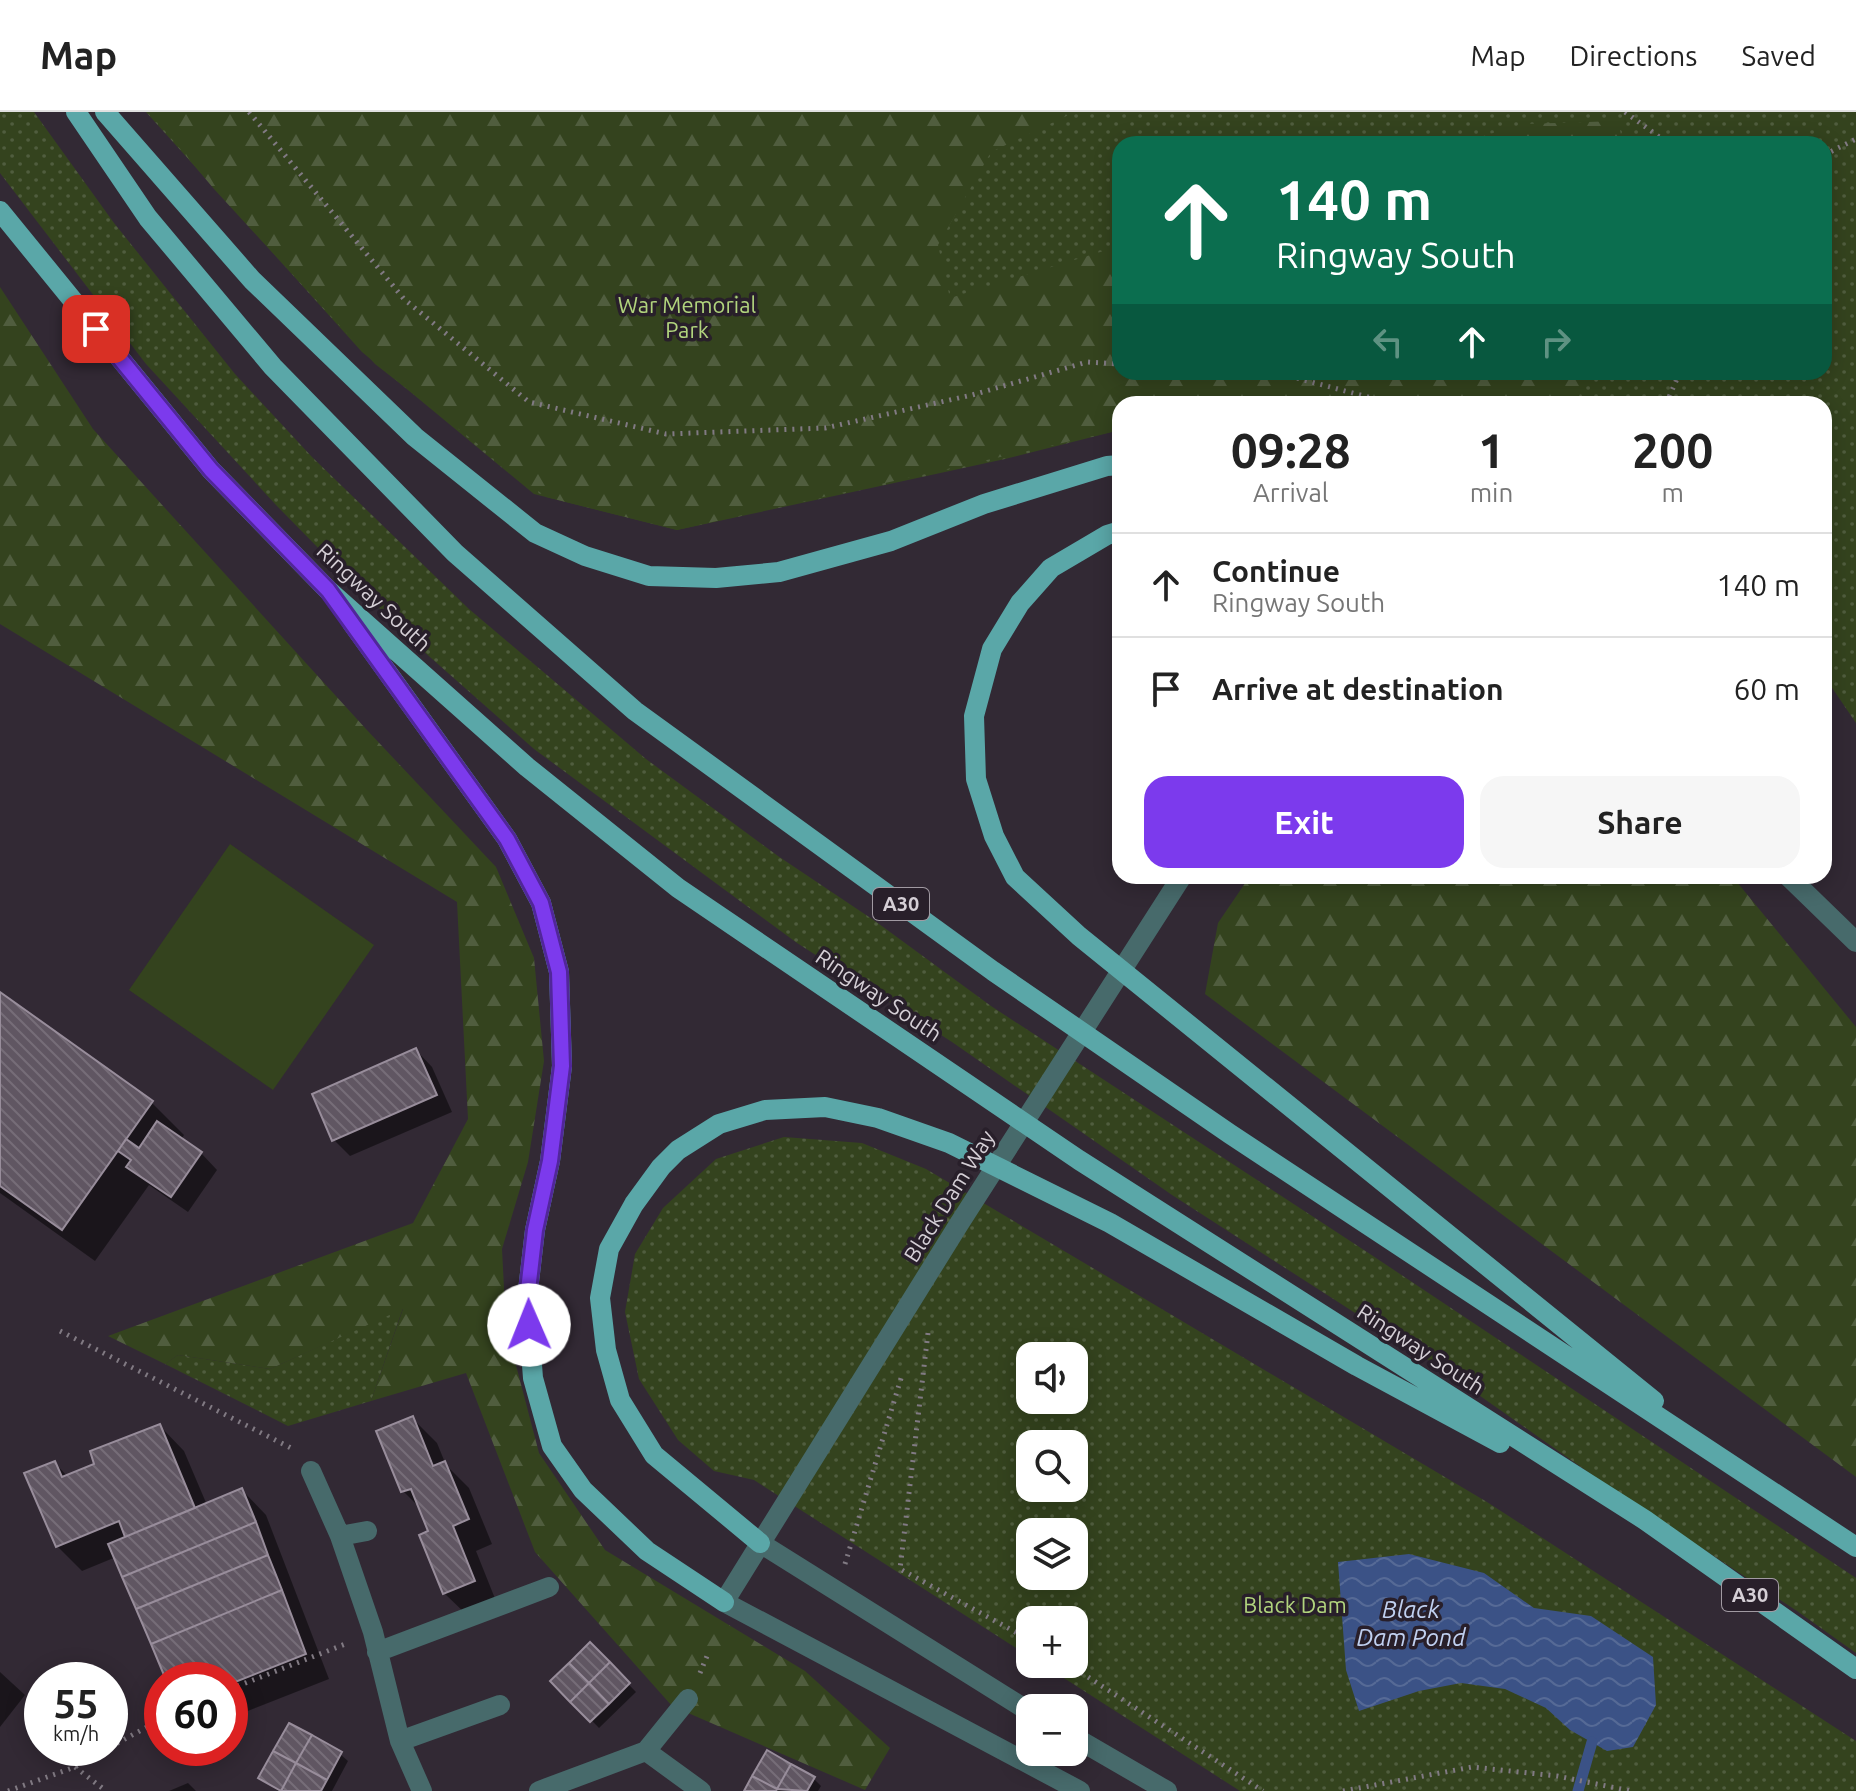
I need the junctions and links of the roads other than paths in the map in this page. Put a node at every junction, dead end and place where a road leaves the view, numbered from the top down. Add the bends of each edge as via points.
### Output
1 (76, 112) edge
2 (105, 112) edge
3 (0, 211) edge
4 (1112, 466) edge
5 (1112, 533) edge
6 (328, 590) junction
7 (1177, 884) edge
8 (1796, 884) edge
9 (1856, 942) edge
10 (311, 1471) road end
11 (1749, 1478) junction
12 (1645, 1520) junction
13 (367, 1531) dead end
14 (340, 1536) junction
15 (760, 1543) junction
16 (1856, 1547) edge
17 (549, 1587) dead end
18 (724, 1602) junction
19 (375, 1642) junction
20 (1856, 1669) edge
21 (688, 1699) dead end
22 (1016, 1703) edge
23 (500, 1705) dead end
24 (400, 1741) junction
25 (1088, 1745) edge
26 (646, 1751) junction
27 (422, 1791) edge
28 (539, 1791) edge
29 (701, 1791) edge
30 (1080, 1791) edge
31 (1167, 1791) edge

1 - 11 main road, A30 via 148,218 273,367 455,553 635,711 993,971
2 - 4 main road via 252,280 415,437 535,533 585,556 649,576 716,578 779,572 891,541 984,504
3 - 6 main road, Ringway South / A30 via 211,470
5 - 11 main road via 1051,568 1020,603 992,649 974,716 976,779 994,836 1015,877 1091,946
6 - 12 main road, Ringway South / A30 via 527,767 678,888 1079,1160
6 - 18 main road via 507,839 541,903 559,972 562,1066 527,1299 533,1378 552,1446 583,1490 647,1551
7 - 15 street, Black Dam Way
8 - 9 street
10 - 14 street
11 - 16 main road, A30
12 - 15 main road via 1357,1366 1097,1217 949,1143 878,1118 825,1107 765,1110 719,1124 678,1150 634,1204 609,1249 600,1298 606,1350 620,1400 654,1455
12 - 20 main road, Ringway South / A30
13 - 14 street
14 - 19 street
15 - 18 street, Black Dam Way
15 - 22 street
17 - 19 street
18 - 30 street
19 - 24 street
21 - 26 street
23 - 24 street
24 - 27 street
25 - 31 street
26 - 28 street
26 - 29 street

